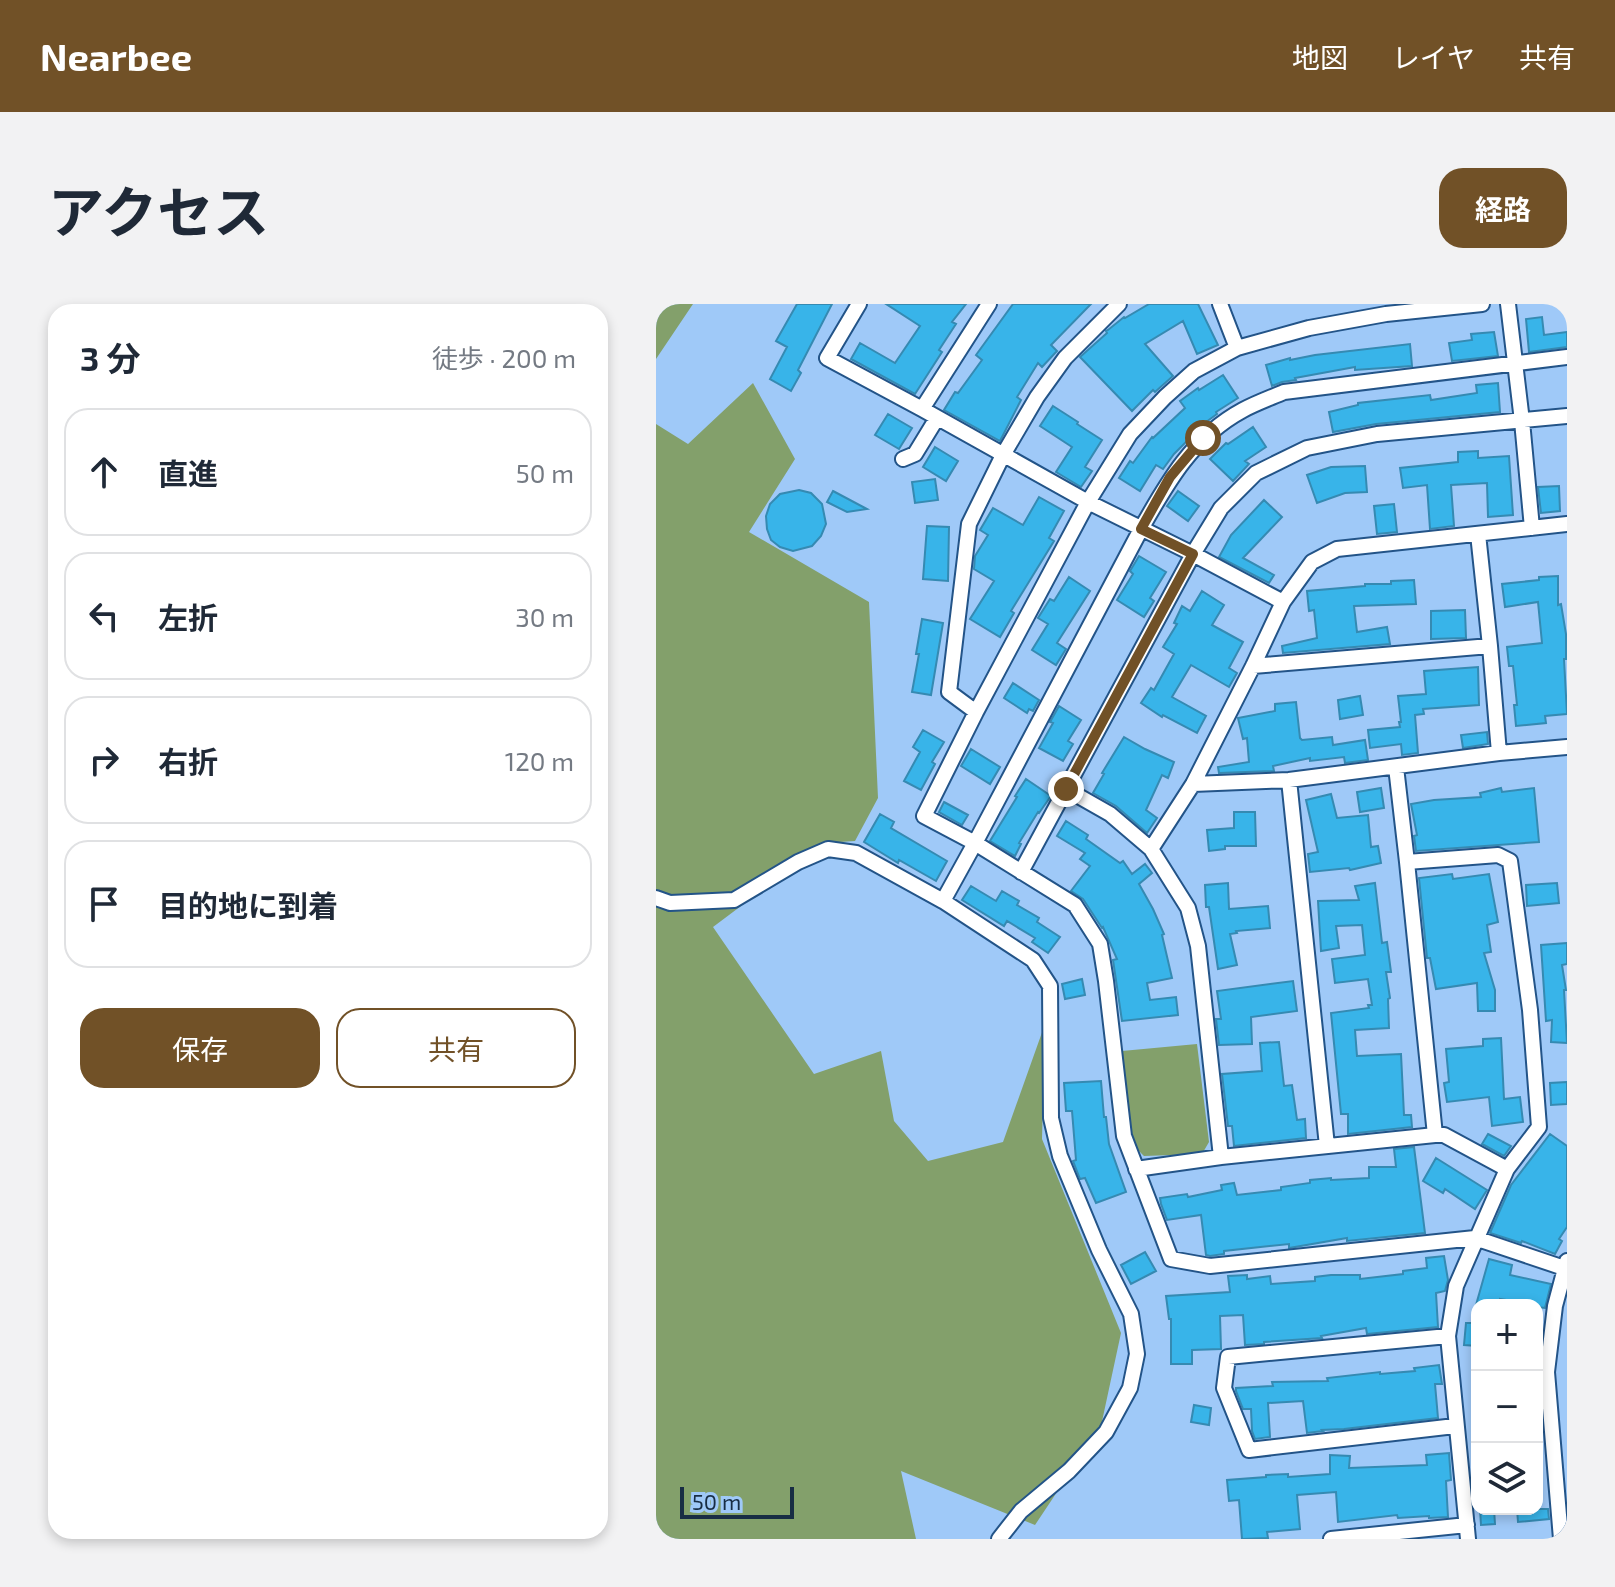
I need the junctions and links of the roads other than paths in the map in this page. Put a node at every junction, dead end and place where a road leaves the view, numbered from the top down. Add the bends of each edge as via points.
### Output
1 (859, 304) edge
2 (989, 304) edge
3 (1220, 304) edge
4 (1482, 304) edge
5 (1508, 304) edge
6 (1115, 305) edge
7 (1386, 309) edge
8 (1237, 348) junction
9 (1567, 357) edge
10 (1515, 363) junction
11 (922, 409) junction
12 (1567, 416) edge
13 (937, 418) junction
14 (1522, 421) junction
15 (1003, 455) junction
16 (903, 459) dead end
17 (1088, 502) junction
18 (1567, 524) edge
19 (1532, 528) junction
20 (1141, 529) junction
21 (1478, 534) junction
22 (1193, 554) junction
23 (1283, 602) junction
24 (1490, 646) junction
25 (1253, 666) junction
26 (976, 712) junction
27 (1567, 747) edge
28 (1499, 753) junction
29 (1396, 767) junction
30 (1289, 780) junction
31 (1193, 784) junction
32 (1066, 789) junction
33 (975, 843) junction
34 (1151, 849) junction
35 (1407, 862) junction
36 (1021, 872) junction
37 (656, 898) edge
38 (943, 901) junction
39 (1435, 1135) junction
40 (1327, 1146) junction
41 (1221, 1157) junction
42 (1136, 1169) junction
43 (1507, 1169) junction
44 (1475, 1238) junction
45 (1566, 1266) edge
46 (1448, 1336) junction
47 (1455, 1426) junction
48 (1467, 1532) edge
49 (999, 1539) edge
50 (1331, 1539) edge
51 (1561, 1539) edge

1 - 11 street via 827,358
2 - 11 street
3 - 8 street
4 - 7 street
5 - 10 street
6 - 15 street via 1065,358
7 - 8 street
8 - 17 street via 1194,371 1165,397 1130,434
9 - 10 street
10 - 14 street
10 - 20 street via 1284,392 1242,411 1203,438 1170,477
11 - 13 street
12 - 14 street
13 - 15 street
13 - 16 street via 915,454
14 - 19 street
14 - 22 street via 1377,434 1307,448 1256,473 1221,508
15 - 17 street
15 - 26 street via 969,524 949,692
17 - 20 street
17 - 26 street
18 - 19 street
19 - 21 street
20 - 22 street
20 - 33 street
21 - 23 street via 1337,549 1312,562
21 - 24 street
22 - 23 street
22 - 32 street
23 - 25 street
24 - 25 street
24 - 28 street
25 - 31 street
26 - 33 street via 924,816
27 - 28 street
28 - 29 street
29 - 30 street
29 - 35 street
30 - 31 street
30 - 40 street
31 - 34 street
32 - 34 street via 1110,814
32 - 36 street
33 - 36 street
33 - 38 street
34 - 41 street via 1188,908 1198,946
35 - 39 street
35 - 43 street via 1498,855 1510,861 1539,1127
36 - 42 street via 1075,905 1100,944 1124,1136
37 - 38 street via 670,903 734,900 828,849 856,853
38 - 49 street via 1033,960 1050,986 1051,1118 1060,1156 1131,1314 1137,1354 1130,1388 1106,1432 1021,1511
39 - 40 street
39 - 43 street
40 - 41 street
41 - 42 street
42 - 44 street via 1171,1259 1210,1266
43 - 44 street
44 - 45 street
44 - 46 street via 1456,1286
45 - 51 street via 1547,1372
46 - 47 street
46 - 47 street via 1228,1357 1224,1388 1249,1450
47 - 48 street
48 - 50 street

